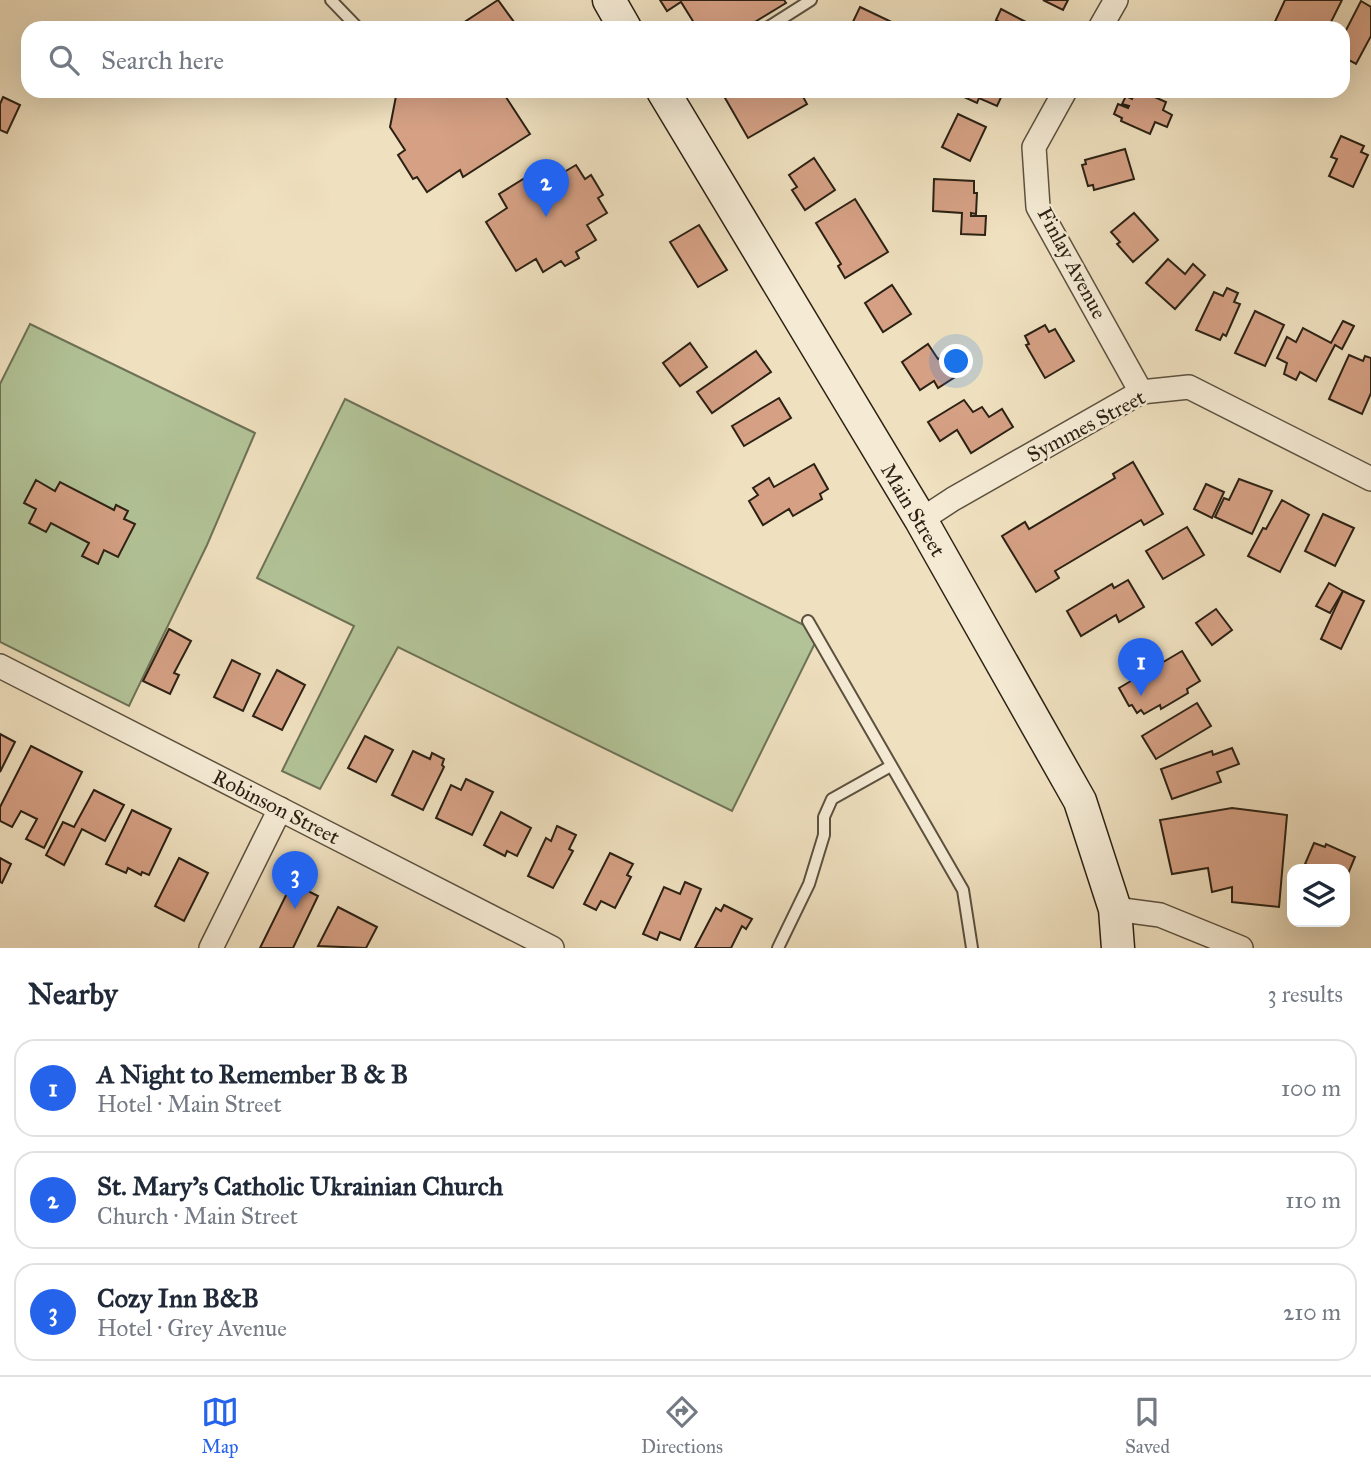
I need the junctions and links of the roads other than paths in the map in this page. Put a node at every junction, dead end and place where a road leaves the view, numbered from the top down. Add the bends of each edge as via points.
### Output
1 (331, 0) edge
2 (608, 0) edge
3 (811, 0) edge
4 (1116, 0) edge
5 (351, 21) edge
6 (621, 21) edge
7 (778, 21) edge
8 (1104, 21) edge
9 (669, 98) edge
10 (1061, 98) edge
11 (1141, 392) junction
12 (1371, 479) edge
13 (920, 520) junction
14 (808, 621) dead end
15 (0, 666) edge
16 (891, 766) junction
17 (280, 809) junction
18 (1115, 909) junction
19 (211, 948) edge
20 (552, 948) edge
21 (778, 948) edge
22 (972, 948) edge
23 (1118, 948) edge
24 (1241, 948) edge

1 - 5 lane
2 - 6 street
3 - 7 lane
4 - 8 street
9 - 13 street, Main Street
10 - 11 street, Finlay Avenue via 1034,147 1038,207
11 - 12 street, Symmes Street via 1189,387
11 - 13 street, Symmes Street
13 - 18 street, Main Street via 1080,801
14 - 16 lane
15 - 17 street, Robinson Street
16 - 21 lane via 832,799 809,884
16 - 22 lane via 963,890
17 - 19 street
17 - 20 street, Robinson Street
18 - 23 street, Main Street
18 - 24 street via 1160,915

